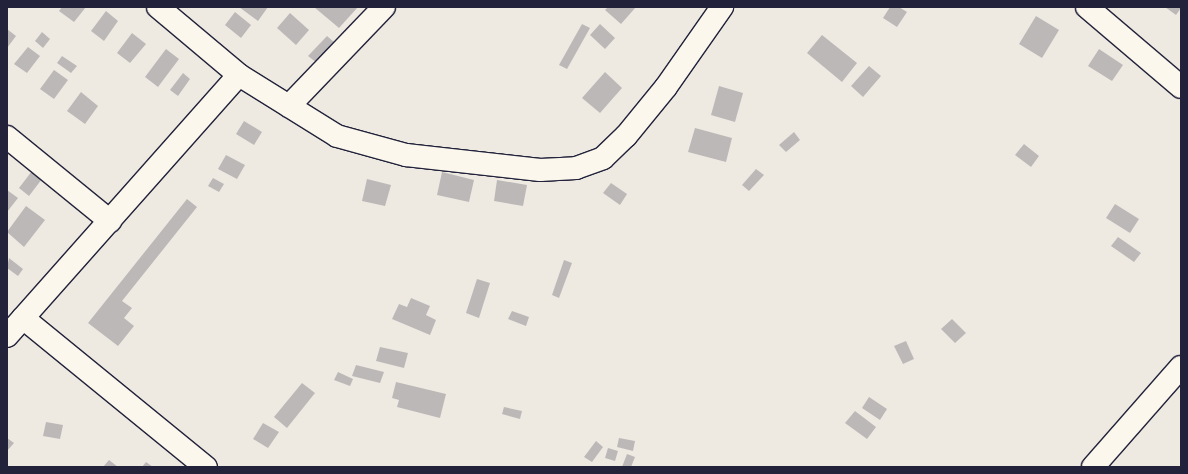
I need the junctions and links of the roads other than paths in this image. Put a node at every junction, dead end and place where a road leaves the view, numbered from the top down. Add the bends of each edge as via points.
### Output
1 (158, 7) edge
2 (384, 7) edge
3 (722, 7) edge
4 (1087, 7) edge
5 (239, 75) junction
6 (1181, 87) edge
7 (289, 106) junction
8 (7, 137) edge
9 (110, 221) junction
10 (23, 318) junction
11 (7, 336) edge
12 (1181, 368) edge
13 (206, 467) edge
14 (1093, 467) edge

1 - 5 street
2 - 7 street
3 - 7 street via 666,87 626,136 603,158 576,168 540,170 406,155 337,136
4 - 6 street
5 - 7 street
5 - 9 street
8 - 9 street
9 - 10 street
10 - 11 street
10 - 13 street
12 - 14 street

